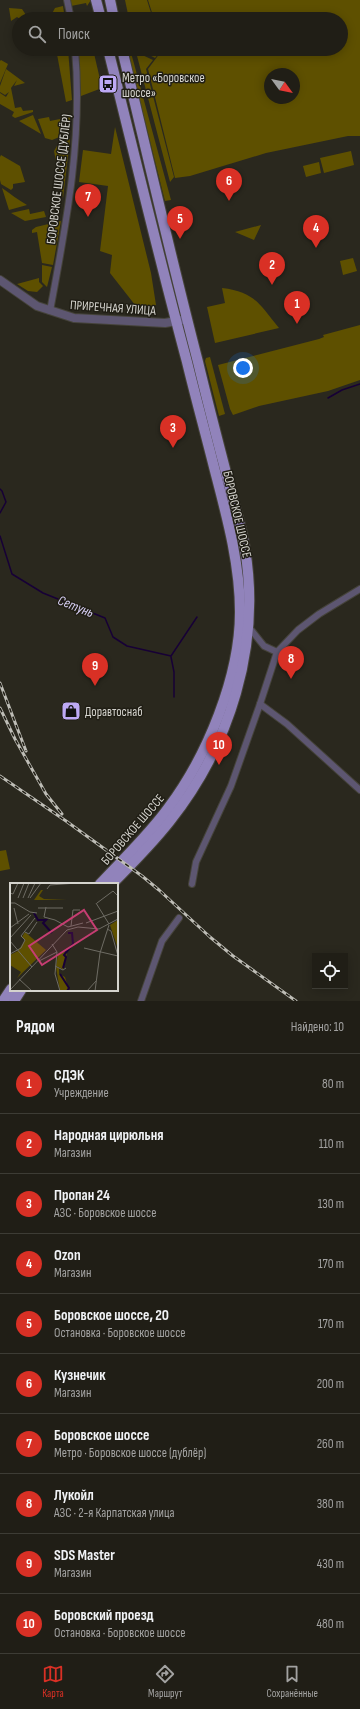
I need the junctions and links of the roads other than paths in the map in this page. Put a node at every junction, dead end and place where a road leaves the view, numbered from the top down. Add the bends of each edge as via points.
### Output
1 (68, 0) edge
2 (96, 0) edge
3 (110, 0) edge
4 (70, 12) edge
5 (99, 12) edge
6 (113, 12) edge
7 (75, 56) edge
8 (110, 56) edge
9 (124, 56) edge
10 (0, 280) edge
11 (50, 311) junction
12 (186, 319) junction
13 (176, 321) junction
14 (360, 589) edge
15 (248, 626) junction
16 (277, 652) junction
17 (260, 704) junction
18 (360, 790) edge
19 (101, 883) edge
20 (113, 883) edge
21 (192, 884) dead end
22 (179, 918) dead end
23 (10, 990) edge
24 (20, 991) edge
25 (3, 1001) edge
26 (14, 1001) edge
27 (142, 1001) edge

1 - 4 street
2 - 5 main road
3 - 6 main road
7 - 11 street, БОРОВСКОЕ ШОССЕ (ДУБЛЁР) via 78,95 76,146 66,223
8 - 13 main road, БОРОВСКОЕ ШОССЕ
9 - 12 main road, БОРОВСКОЕ ШОССЕ
10 - 11 street, ПРИРЕЧНАЯ УЛИЦА via 26,299
11 - 13 street, ПРИРЕЧНАЯ УЛИЦА via 74,318 165,323
12 - 13 street, ПРИРЕЧНАЯ УЛИЦА
12 - 15 main road, БОРОВСКОЕ ШОССЕ via 244,543 249,591
13 - 19 main road, БОРОВСКОЕ ШОССЕ via 232,540 240,613 237,646 217,721 192,774 159,820
14 - 16 street via 319,614 298,630
15 - 16 street via 264,646
15 - 20 main road, БОРОВСКОЕ ШОССЕ via 236,695 208,762 168,824
16 - 17 street
17 - 18 street via 287,724
17 - 21 street via 231,786 196,862
22 - 27 street via 162,941
23 - 25 main road
24 - 26 main road

